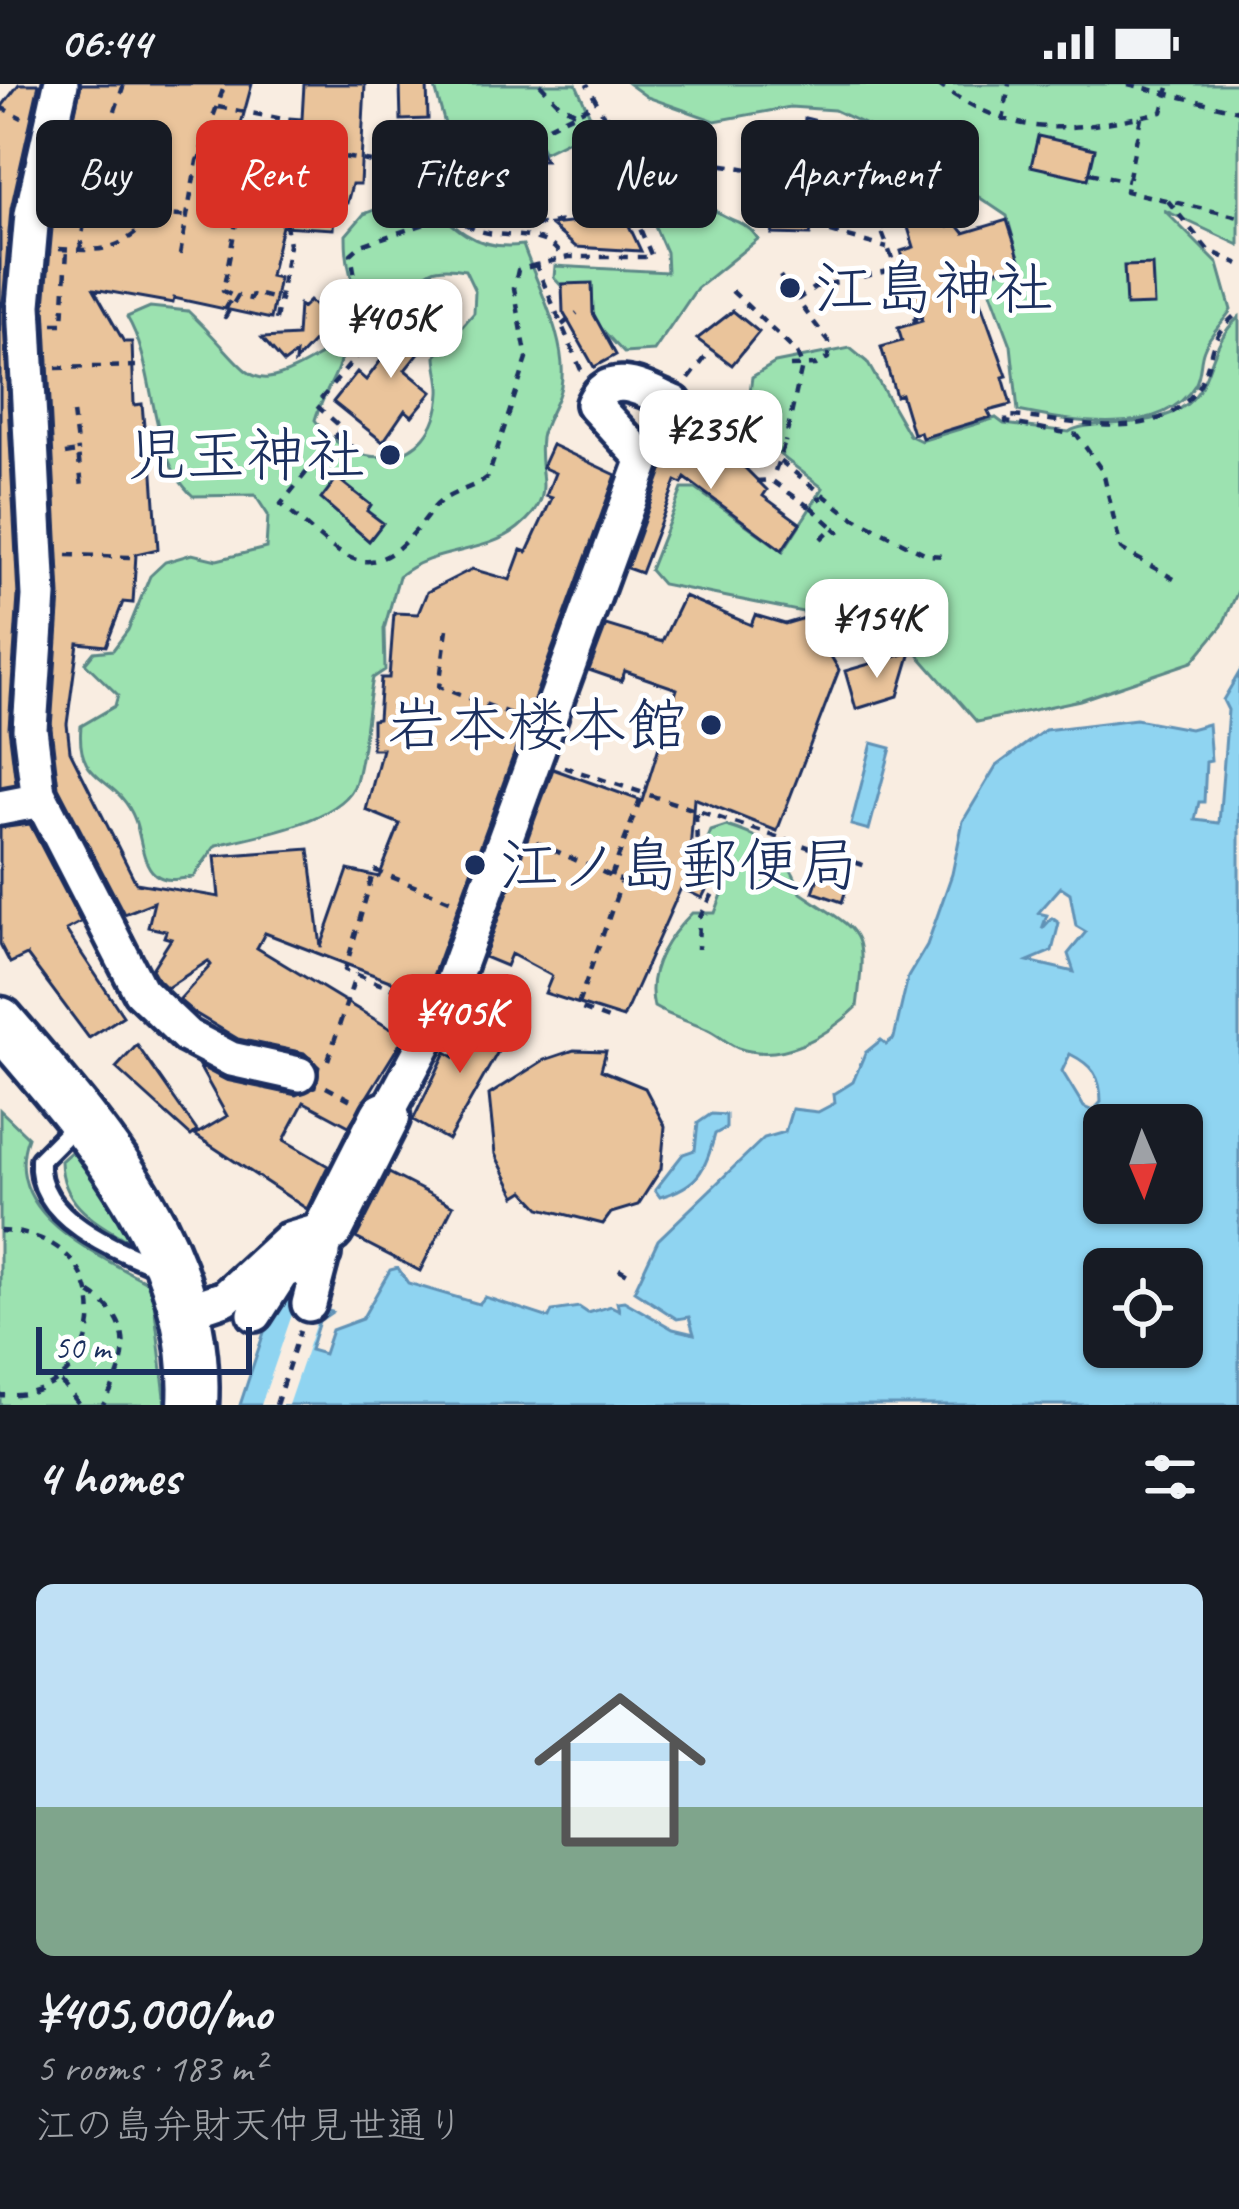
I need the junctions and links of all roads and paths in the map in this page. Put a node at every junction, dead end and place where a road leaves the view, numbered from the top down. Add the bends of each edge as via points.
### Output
1 (61, 84) edge
2 (124, 84) edge
3 (225, 84) edge
4 (540, 84) edge
5 (587, 84) edge
6 (937, 84) edge
7 (1009, 84) edge
8 (1127, 84) edge
9 (1170, 84) edge
10 (1167, 94) junction
11 (596, 103) junction
12 (218, 107) junction
13 (1239, 111) edge
14 (575, 112) junction
15 (603, 114) junction
16 (1141, 116) junction
17 (213, 120) edge
18 (284, 120) edge
19 (604, 120) edge
20 (612, 120) edge
21 (1003, 122) junction
22 (548, 126) edge
23 (719, 141) dead end
24 (717, 151) edge
25 (1090, 173) dead end
26 (196, 176) edge
27 (1128, 181) junction
28 (877, 195) joint
29 (1168, 201) junction
30 (190, 217) junction
31 (1239, 217) edge
32 (235, 228) edge
33 (287, 228) edge
34 (417, 228) edge
35 (480, 228) edge
36 (638, 228) edge
37 (817, 228) edge
38 (879, 228) edge
39 (884, 228) edge
40 (30, 247) junction
41 (888, 248) junction
42 (67, 250) junction
43 (80, 250) junction
44 (180, 255) dead end
45 (562, 258) junction
46 (1239, 264) edge
47 (536, 265) junction
48 (906, 267) dead end
49 (895, 271) junction
50 (780, 276) dead end
51 (732, 291) dead end
52 (797, 300) junction
53 (283, 301) junction
54 (747, 305) junction
55 (1239, 312) edge
56 (577, 313) dead end
57 (739, 315) dead end
58 (931, 319) dead end
59 (276, 320) dead end
60 (63, 324) dead end
61 (562, 325) junction
62 (711, 350) dead end
63 (587, 356) dead end
64 (136, 366) dead end
65 (802, 366) junction
66 (790, 367) dead end
67 (26, 369) junction
68 (680, 393) junction
69 (73, 413) dead end
70 (349, 420) dead end
71 (342, 428) junction
72 (335, 436) junction
73 (352, 447) dead end
74 (78, 452) dead end
75 (771, 480) junction
76 (756, 482) dead end
77 (822, 496) junction
78 (808, 506) junction
79 (833, 526) junction
80 (840, 533) dead end
81 (821, 539) dead end
82 (37, 554) junction
83 (943, 556) dead end
84 (132, 557) dead end
85 (1174, 579) dead end
86 (447, 629) dead end
87 (541, 742) junction
88 (642, 795) junction
89 (41, 800) junction
90 (0, 808) edge
91 (696, 814) junction
92 (509, 829) junction
93 (866, 866) dead end
94 (611, 876) junction
95 (479, 912) junction
96 (698, 950) dead end
97 (356, 974) junction
98 (443, 1009) junction
99 (0, 1022) edge
100 (616, 1022) dead end
101 (310, 1079) junction
102 (385, 1117) junction
103 (82, 1119) junction
104 (0, 1231) edge
105 (326, 1241) junction
106 (619, 1269) dead end
107 (631, 1276) dead end
108 (90, 1293) junction
109 (178, 1293) junction
110 (309, 1304) joint
111 (255, 1314) dead end
112 (59, 1380) junction
113 (0, 1395) edge
114 (80, 1405) edge
115 (103, 1405) edge
116 (193, 1405) edge
117 (275, 1405) edge

1 - 40 street
2 - 43 path via 89,188
3 - 12 path
4 - 14 path
5 - 11 path
6 - 21 path
7 - 21 path
8 - 10 path
9 - 10 path
10 - 13 path
10 - 16 path via 1162,112
11 - 14 path
11 - 15 path
12 - 17 path
12 - 18 path
14 - 22 path
15 - 19 path
15 - 20 path
16 - 21 path via 1073,129
16 - 27 path
23 - 24 path
25 - 27 path
26 - 30 path
27 - 29 path via 1126,191
28 - 28 path via 903,172 900,151 879,136 856,140 842,162 846,184
29 - 31 path
29 - 46 path via 1208,250
30 - 43 path via 157,214 123,246
30 - 44 path
32 - 53 path via 223,291 233,296 222,315 238,296
33 - 53 path
34 - 71 path via 351,254 367,344 316,405
35 - 45 path via 548,243
36 - 45 path via 651,261
37 - 41 path
38 - 41 path
39 - 41 path
40 - 42 path
40 - 67 street
41 - 49 path
42 - 43 path
42 - 60 path
45 - 47 path
47 - 61 path
47 - 72 path via 518,270 527,359 488,477 432,509 388,559 351,558 281,504
48 - 49 path
49 - 52 path via 815,287
49 - 58 path via 915,320
50 - 52 path
51 - 54 path
52 - 65 path via 829,342 828,358
53 - 59 path
54 - 57 path
54 - 65 path
55 - 85 path via 1214,338 1204,378 1176,409 1131,426 1006,416 1077,435 1103,472 1121,549
56 - 61 path
61 - 63 path via 577,360
62 - 68 path
64 - 67 path
65 - 66 path
65 - 75 path, bridge
67 - 82 street
68 - 77 path via 711,430 766,449
68 - 87 street via 629,383 599,391 593,404 644,459
69 - 74 path
70 - 71 path
71 - 72 path
72 - 73 path
75 - 76 path
75 - 78 path
77 - 78 path
77 - 83 path
78 - 79 path
79 - 80 path
79 - 81 path
82 - 84 path
82 - 89 street via 30,729
86 - 87 path via 439,687
87 - 88 path
87 - 92 street
88 - 91 path
88 - 94 path
89 - 90 street
89 - 101 street via 140,991 187,1036 231,1059
91 - 93 path
91 - 96 path via 697,852 729,864 699,919
92 - 94 path
92 - 95 street
94 - 100 path via 622,881 577,1007
95 - 97 path via 374,870 345,970
95 - 98 street
97 - 98 path
97 - 101 path
98 - 102 street
99 - 103 street
101 - 102 path
102 - 105 street
103 - 109 street via 149,1215
103 - 109 lane via 40,1160 47,1196
104 - 108 path via 37,1235 65,1250
105 - 109 street via 288,1240 225,1298
105 - 110 street
105 - 111 street via 282,1272
106 - 107 path
108 - 112 path via 84,1349
108 - 115 path via 113,1308 122,1328 124,1357
109 - 116 street
110 - 117 path
112 - 113 path
112 - 114 path

